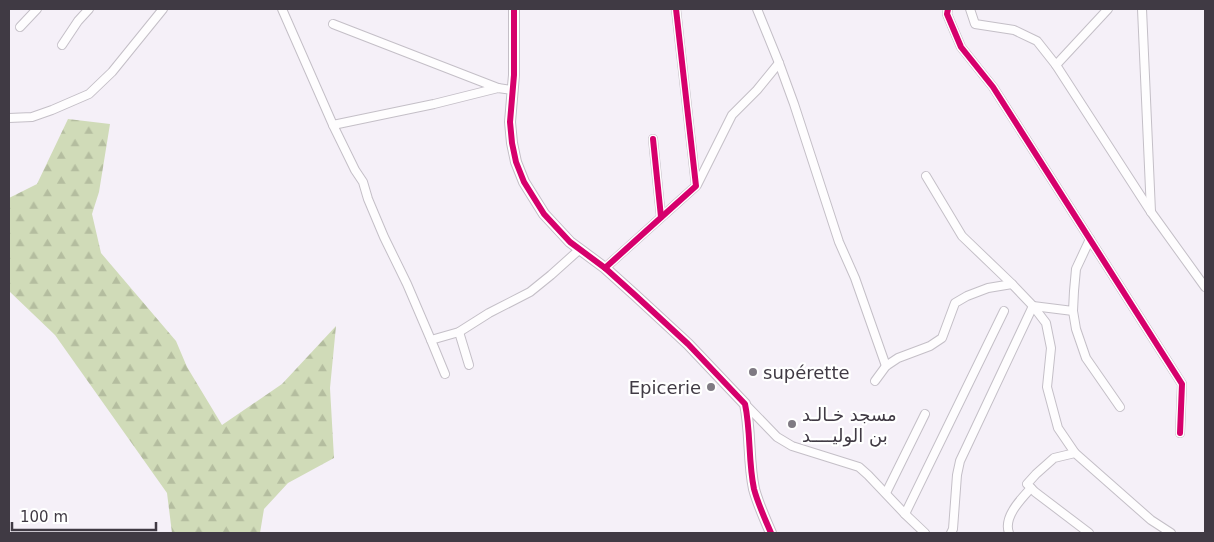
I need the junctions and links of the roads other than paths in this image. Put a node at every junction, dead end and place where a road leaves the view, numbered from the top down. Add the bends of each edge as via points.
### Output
1 (37, 9) edge
2 (89, 9) edge
3 (163, 9) edge
4 (282, 9) edge
5 (514, 9) edge
6 (676, 9) edge
7 (757, 9) edge
8 (948, 9) edge
9 (970, 9) edge
10 (1108, 9) edge
11 (1142, 9) edge
12 (333, 24) dead end
13 (20, 27) dead end
14 (62, 45) dead end
15 (779, 63) junction
16 (1056, 65) junction
17 (498, 88) junction
18 (512, 90) junction
19 (9, 118) edge
20 (333, 125) junction
21 (653, 139) dead end
22 (926, 176) dead end
23 (696, 186) junction
24 (1151, 212) junction
25 (662, 217) junction
26 (1090, 239) junction
27 (580, 249) junction
28 (605, 268) junction
29 (1012, 284) junction
30 (1205, 287) edge
31 (1033, 306) junction
32 (1004, 311) dead end
33 (1073, 311) junction
34 (459, 332) junction
35 (431, 340) junction
36 (469, 365) dead end
37 (886, 366) junction
38 (445, 374) dead end
39 (874, 381) dead end
40 (745, 404) junction
41 (1120, 407) dead end
42 (925, 414) dead end
43 (1180, 434) dead end
44 (1075, 454) junction
45 (1030, 488) junction
46 (886, 493) junction
47 (905, 514) junction
48 (771, 533) edge
49 (926, 533) edge
50 (951, 533) edge
51 (1009, 533) edge
52 (1089, 533) edge
53 (1171, 533) edge

1 - 13 street
2 - 14 street
3 - 19 street via 112,72 89,94 32,117
4 - 20 street
5 - 18 street
6 - 23 street
7 - 15 street
8 - 26 street via 947,14 961,47 993,86
9 - 16 street via 975,24 1014,30 1038,41
10 - 16 street
11 - 24 street
12 - 17 street
15 - 23 street via 732,115
15 - 37 street via 839,242
16 - 24 street
17 - 18 street
17 - 20 street
18 - 27 street via 512,143 524,182 544,214
20 - 35 street via 363,182
21 - 25 street
22 - 29 street via 962,236
23 - 25 street
24 - 30 street
25 - 28 street
26 - 33 street via 1076,269
26 - 43 street via 1182,384
27 - 28 street
27 - 34 street via 530,292 489,312
28 - 40 street via 688,344
29 - 31 street
29 - 37 street via 988,288 955,303 942,338
31 - 33 street
31 - 44 street via 1046,323 1048,332 1051,348 1047,387 1058,428
31 - 50 street via 960,461
32 - 47 street
33 - 41 street via 1086,358
34 - 35 street
34 - 36 street
35 - 38 street
37 - 39 street
40 - 46 street via 777,437 792,446 859,467
40 - 48 street via 754,489
42 - 46 street
44 - 45 street via 1054,458 1028,484
44 - 53 street via 1151,520
45 - 51 street via 1014,509
45 - 52 street
46 - 47 street
47 - 49 street

